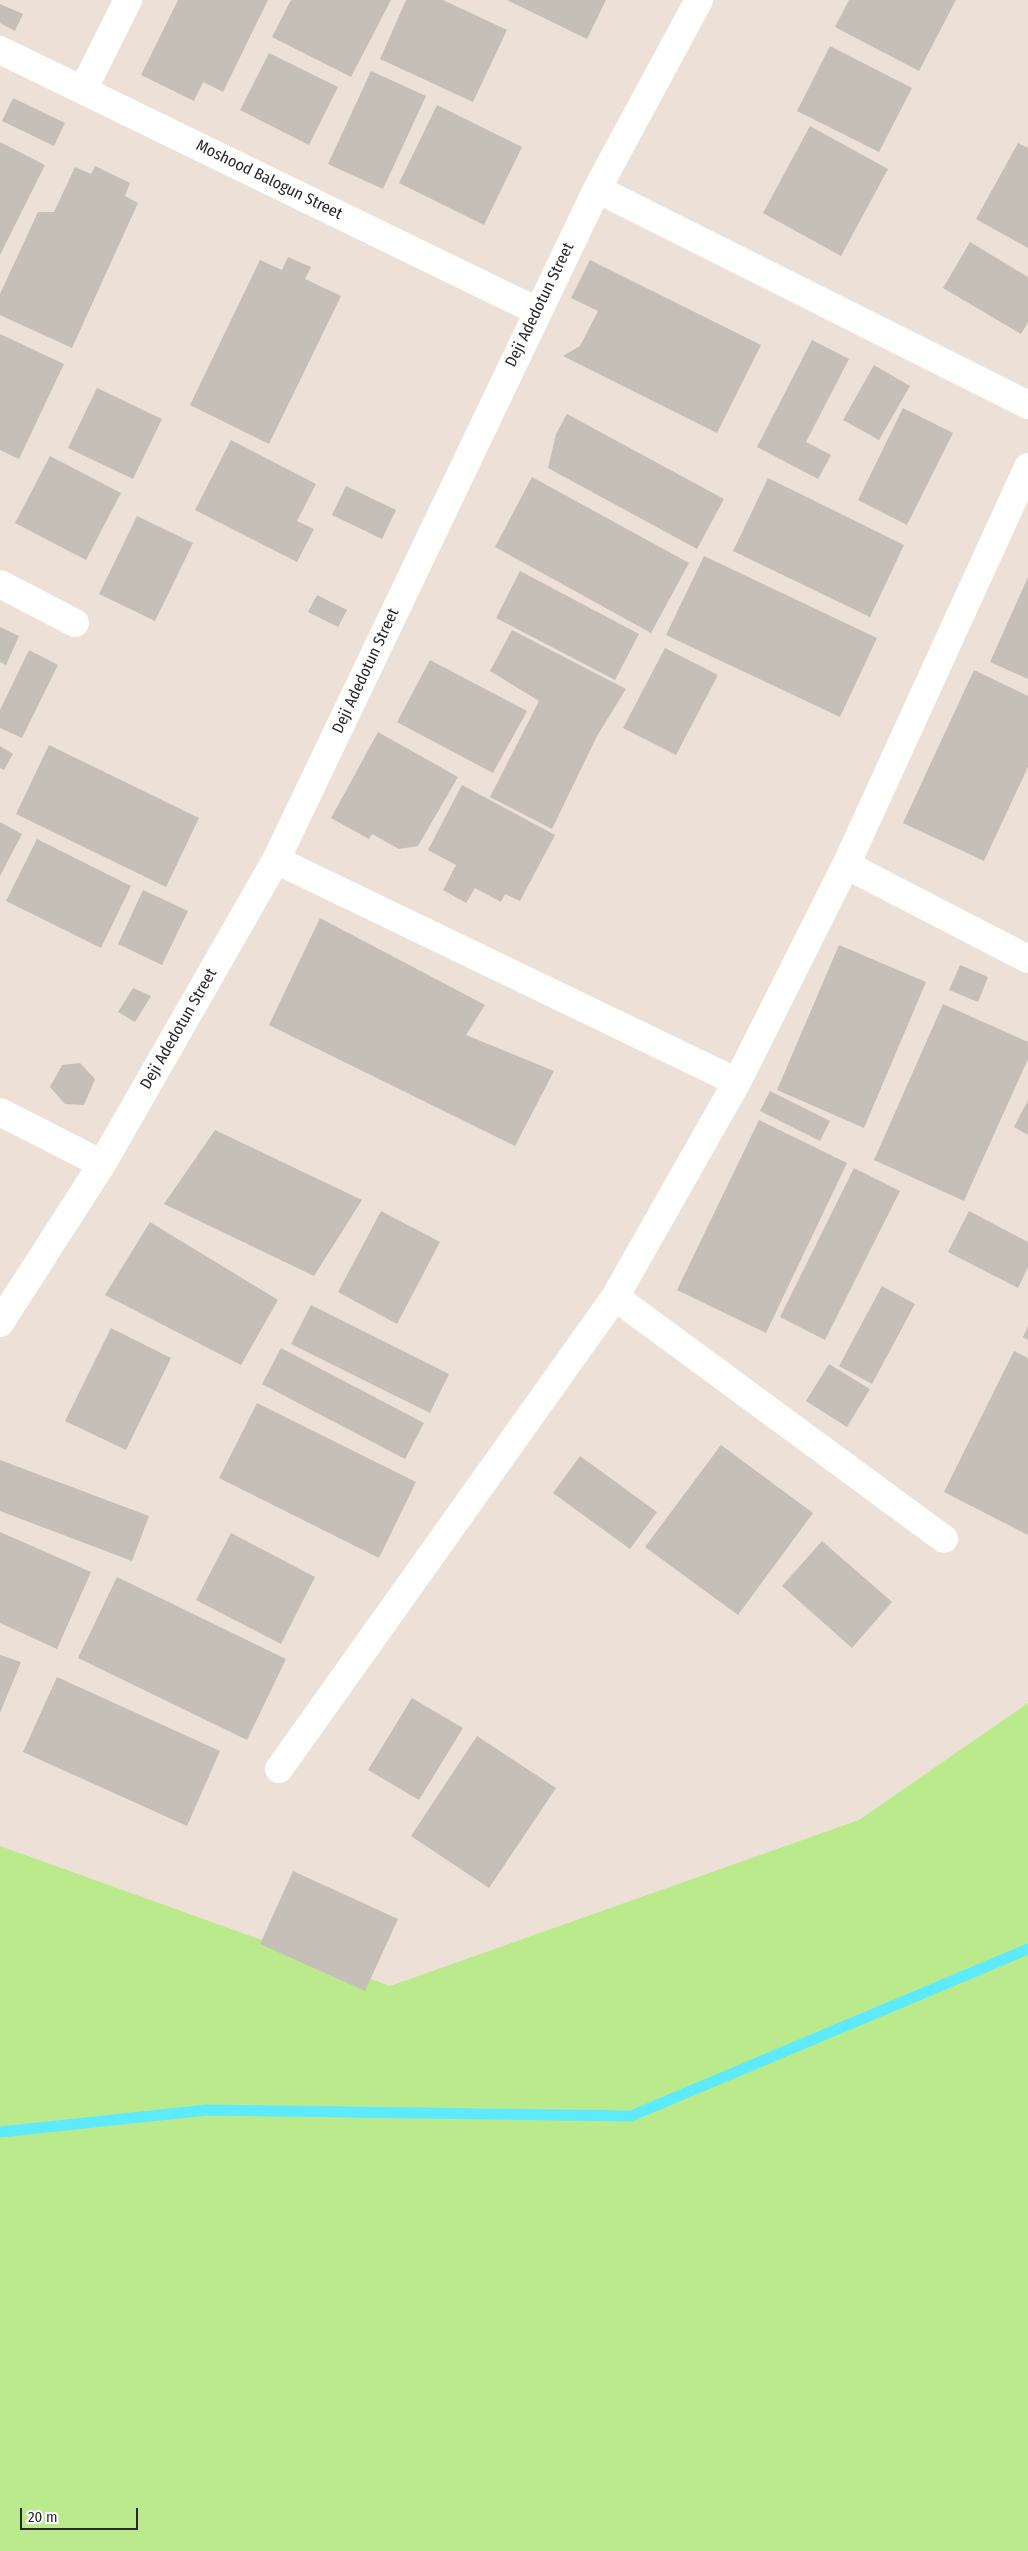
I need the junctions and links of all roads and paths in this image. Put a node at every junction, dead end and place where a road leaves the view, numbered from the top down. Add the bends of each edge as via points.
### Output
1 (128, 0) edge
2 (699, 0) edge
3 (0, 50) edge
4 (83, 90) junction
5 (597, 189) junction
6 (537, 311) junction
7 (1028, 405) edge
8 (1028, 467) edge
9 (0, 584) edge
10 (74, 623) dead end
11 (276, 860) junction
12 (846, 865) junction
13 (1028, 959) edge
14 (737, 1082) junction
15 (0, 1112) edge
16 (102, 1164) junction
17 (615, 1297) junction
18 (0, 1323) edge
19 (944, 1539) dead end
20 (279, 1768) dead end

1 - 4 street
2 - 5 street, Deji Adedotun Street
3 - 4 street, Moshood Balogun Street
4 - 6 street, Moshood Balogun Street
5 - 6 street, Deji Adedotun Street
5 - 7 street
6 - 11 street, Deji Adedotun Street
8 - 12 street
9 - 10 street
11 - 14 street
11 - 16 street, Deji Adedotun Street
12 - 13 street
12 - 14 street
14 - 17 street
15 - 16 street
16 - 18 street, Deji Adedotun Street
17 - 19 street
17 - 20 street

